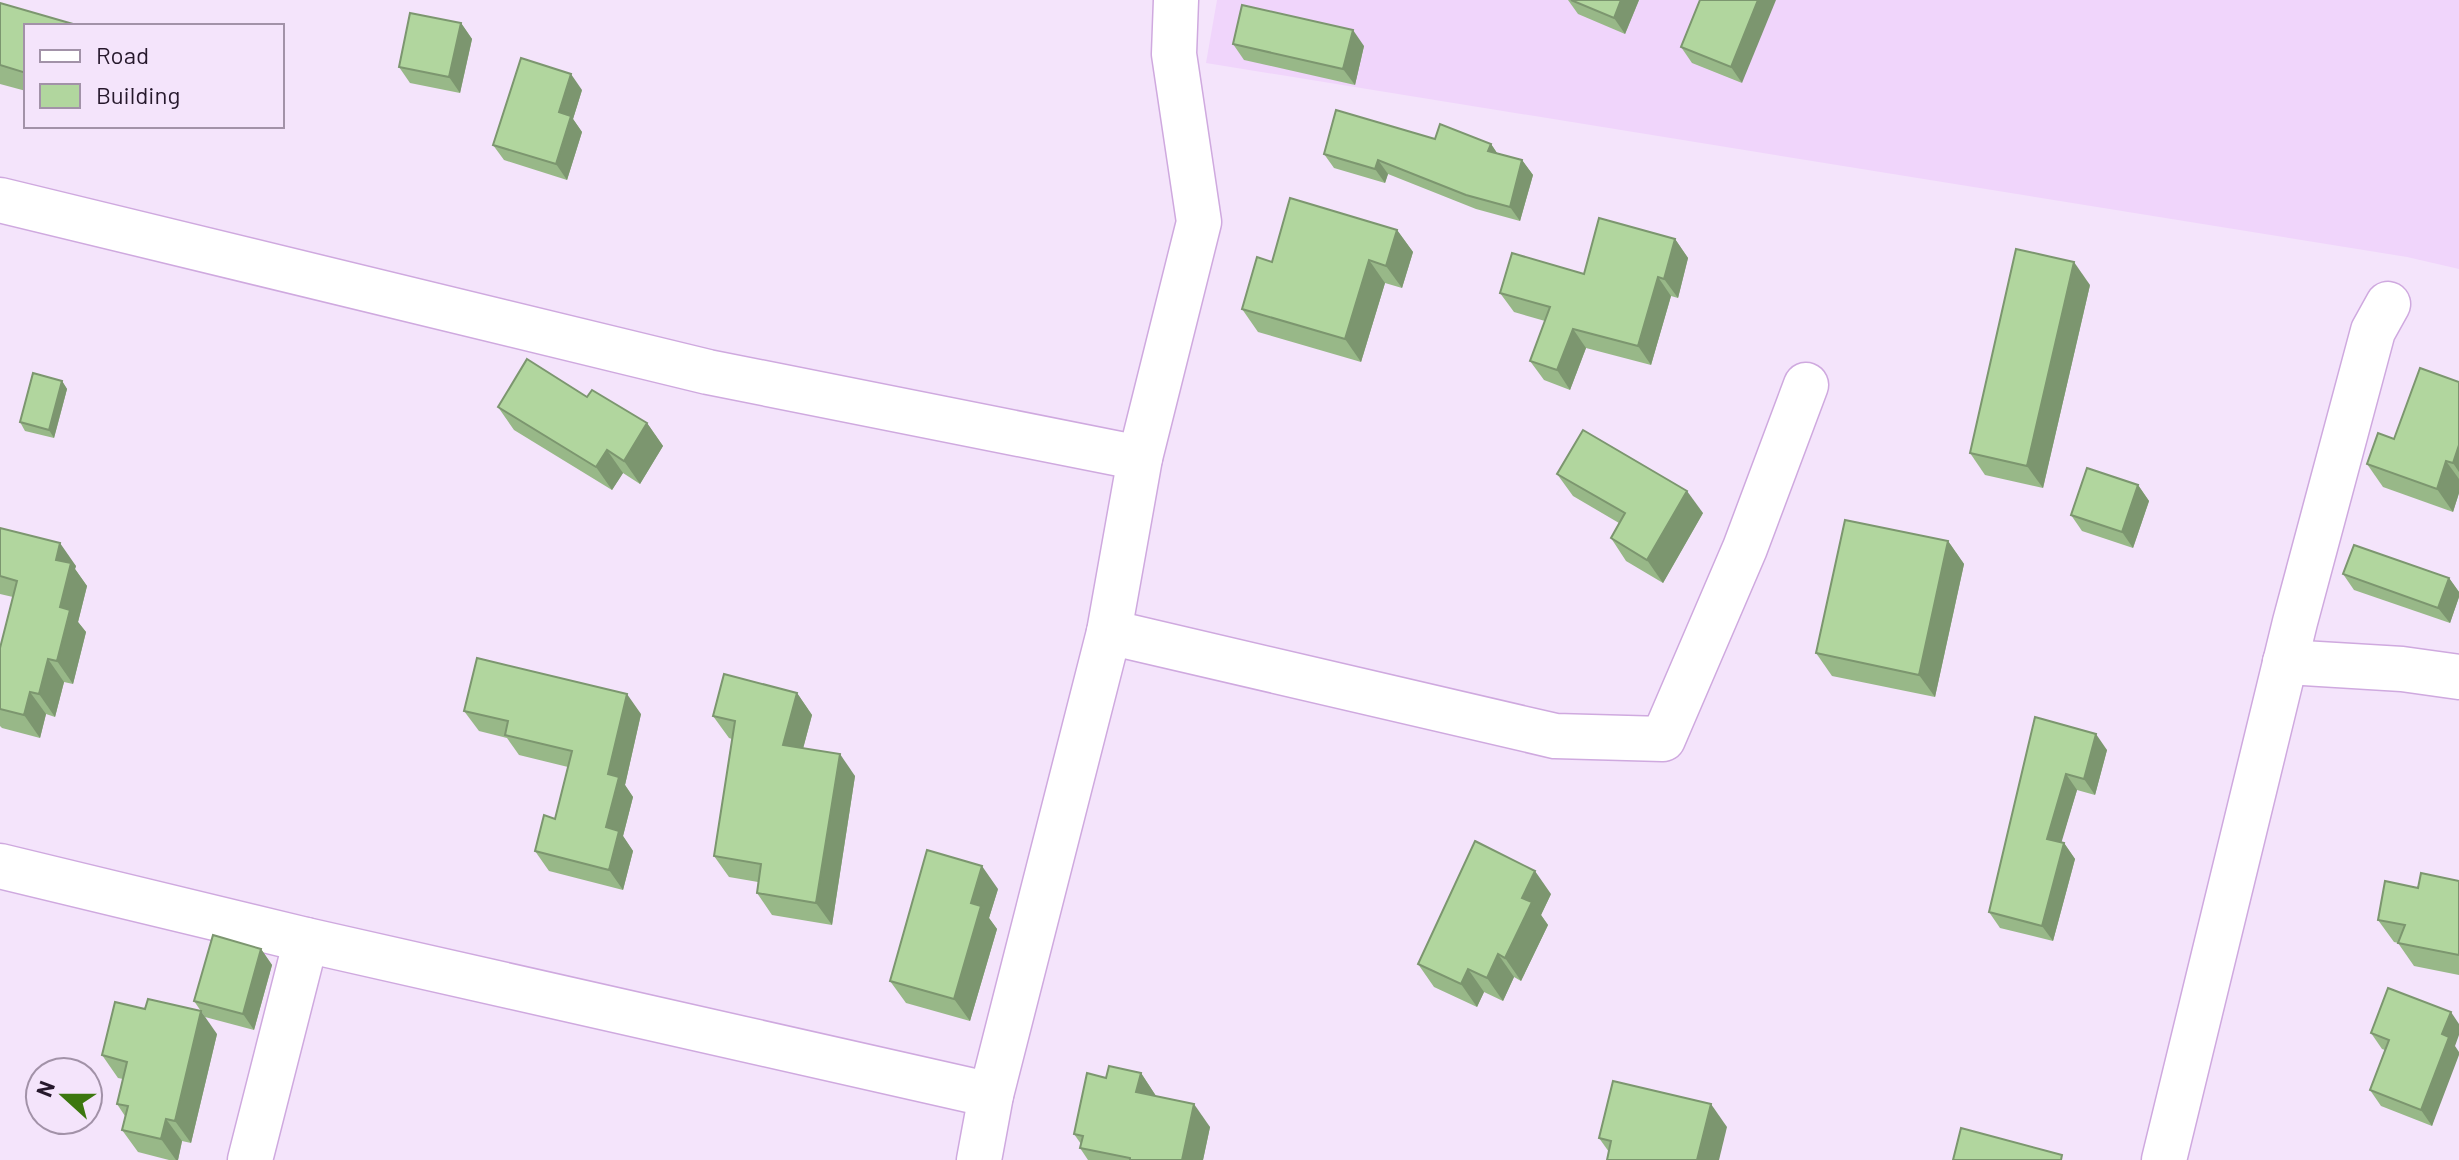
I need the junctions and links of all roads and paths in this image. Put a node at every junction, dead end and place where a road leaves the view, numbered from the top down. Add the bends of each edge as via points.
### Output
1 (1176, 0) edge
2 (0, 200) edge
3 (2388, 304) dead end
4 (1806, 385) dead end
5 (1140, 458) junction
6 (1109, 632) junction
7 (2285, 662) junction
8 (2459, 677) edge
9 (0, 866) edge
10 (306, 940) junction
11 (991, 1095) junction
12 (250, 1160) edge
13 (979, 1160) edge
14 (2164, 1160) edge

1 - 5 street via 1174,54 1199,222
2 - 5 street via 708,372
3 - 7 street via 2373,331
4 - 6 street via 1745,548 1663,739 1555,736
5 - 6 street
6 - 11 street
7 - 8 street
7 - 14 street
9 - 10 street
10 - 11 street
10 - 12 street
11 - 13 street

